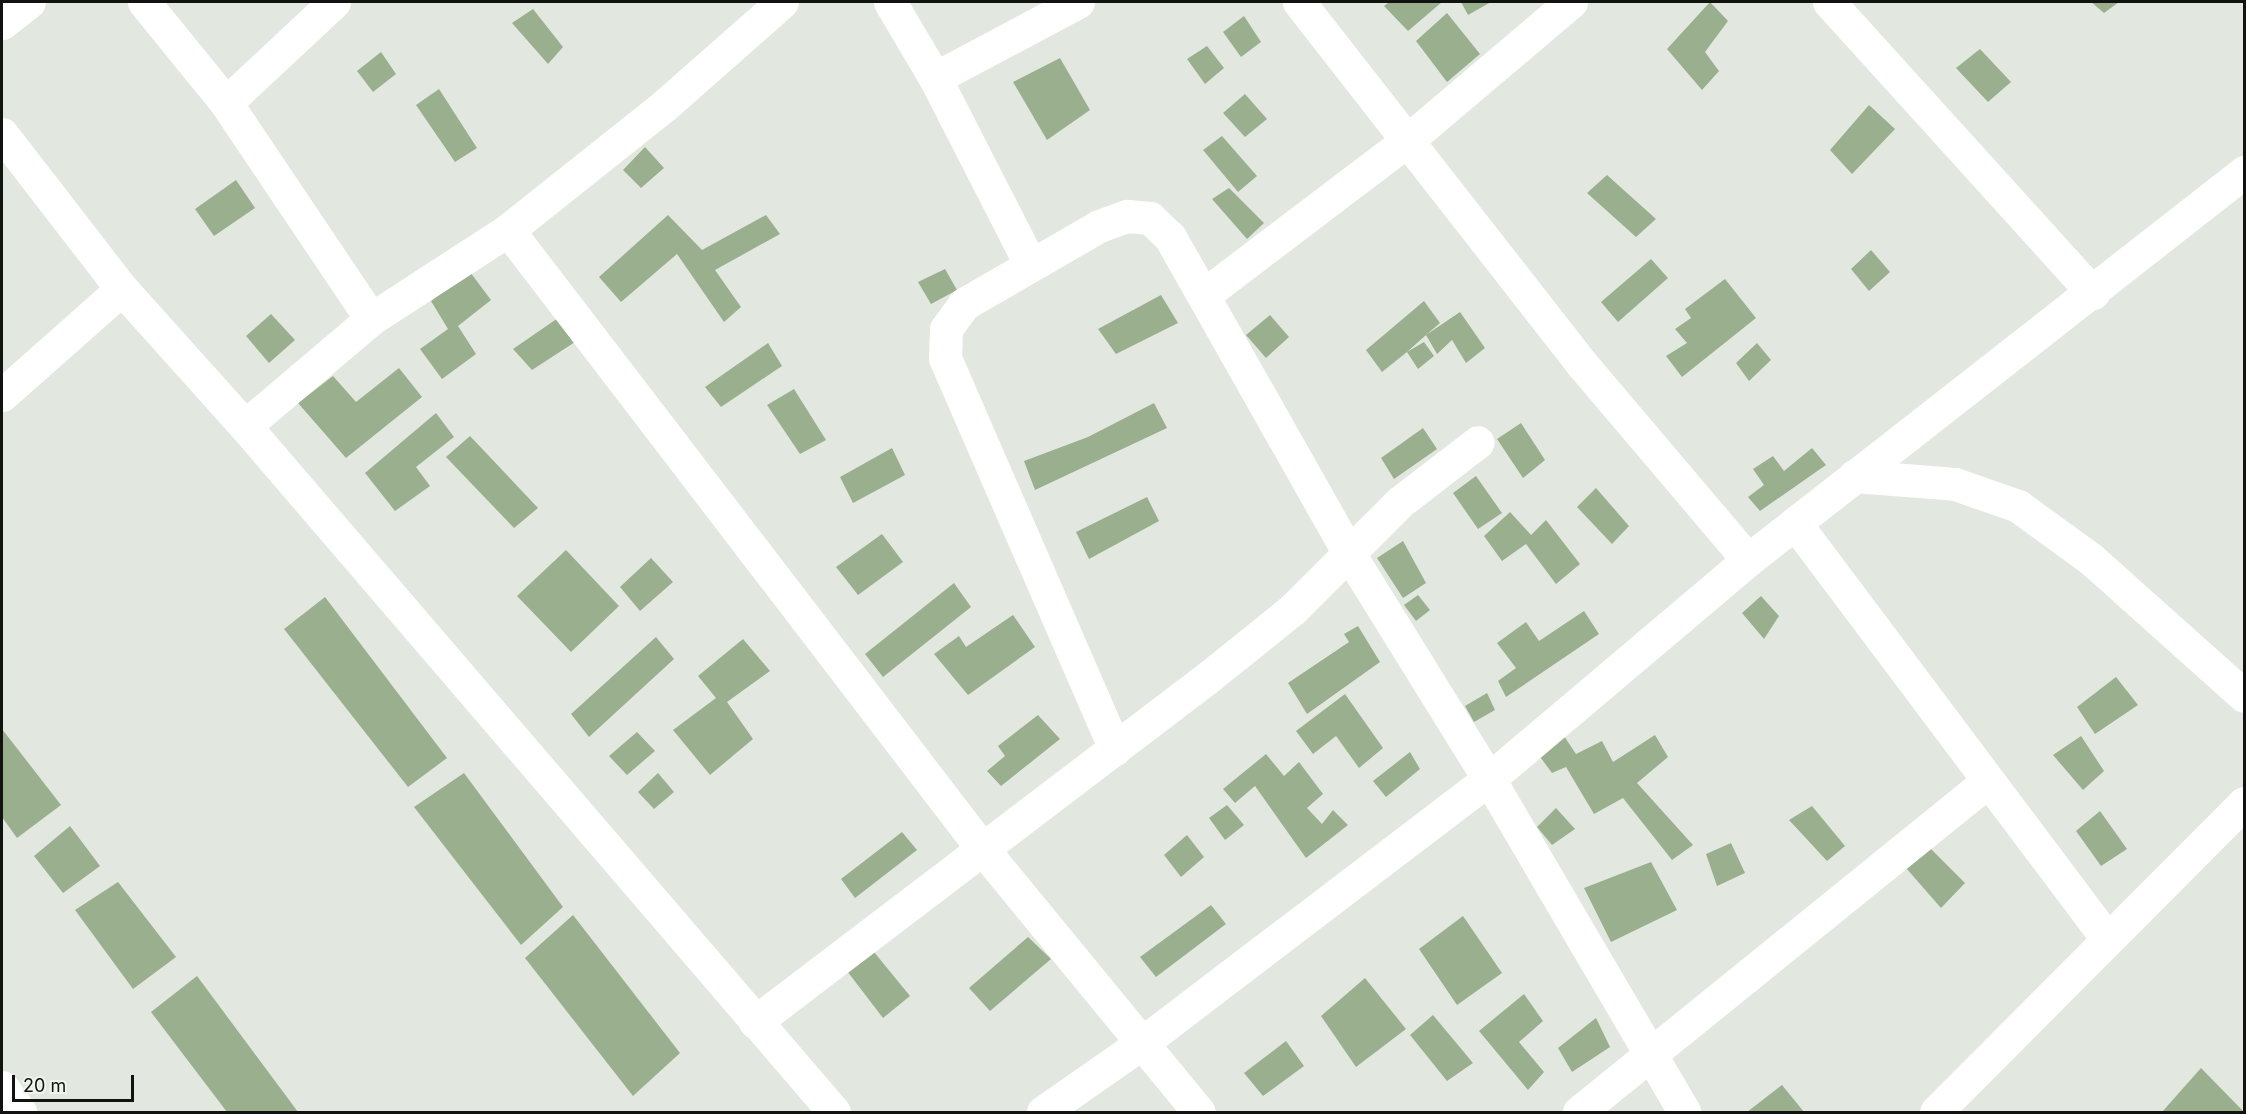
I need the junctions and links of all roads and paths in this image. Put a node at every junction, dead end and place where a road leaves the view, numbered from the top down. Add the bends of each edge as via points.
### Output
1 (29, 2) edge
2 (144, 2) edge
3 (334, 2) edge
4 (782, 2) edge
5 (890, 2) edge
6 (1078, 2) edge
7 (1299, 2) edge
8 (1570, 2) edge
9 (1829, 2) edge
10 (2, 23) edge
11 (935, 78) junction
12 (226, 103) junction
13 (2, 134) edge
14 (1408, 140) junction
15 (2244, 172) edge
16 (508, 230) junction
17 (1030, 264) junction
18 (122, 289) junction
19 (2093, 292) junction
20 (1205, 294) junction
21 (371, 319) junction
22 (2, 395) edge
23 (244, 426) junction
24 (1478, 442) dead end
25 (1854, 476) junction
26 (1795, 523) junction
27 (1348, 552) junction
28 (1748, 560) junction
29 (2244, 696) edge
30 (1115, 749) junction
31 (1489, 779) junction
32 (1988, 781) junction
33 (2244, 803) edge
34 (981, 847) junction
35 (2108, 940) junction
36 (755, 1022) junction
37 (1142, 1043) junction
38 (1651, 1057) junction
39 (2, 1087) edge
40 (20, 1113) edge
41 (834, 1113) edge
42 (1043, 1113) edge
43 (1199, 1113) edge
44 (1579, 1113) edge
45 (1684, 1113) edge
46 (1936, 1113) edge

1 - 10 street
2 - 12 street
3 - 12 street
4 - 16 street via 665,105
5 - 11 street
6 - 11 street
7 - 14 street
8 - 14 street
9 - 19 street
11 - 17 street
12 - 21 street
13 - 18 street
14 - 20 street
14 - 28 street via 1581,363
15 - 19 street
16 - 21 street
16 - 34 street
17 - 20 street via 1099,226 1127,216 1150,218 1170,237
17 - 30 street via 964,304 946,329 945,358
18 - 22 street
18 - 23 street
19 - 25 street
20 - 27 street
21 - 23 street
23 - 36 street
24 - 27 street via 1400,502
25 - 26 street
25 - 29 street via 1955,484 2019,506 2091,559
26 - 28 street
26 - 32 street
27 - 30 street via 1293,609
27 - 31 street
28 - 31 street
30 - 34 street
31 - 37 street
31 - 38 street
32 - 35 street
32 - 38 street
33 - 35 street
34 - 36 street
34 - 37 street
35 - 46 street
36 - 41 street
37 - 42 street
37 - 43 street
38 - 44 street
38 - 45 street
39 - 40 street

